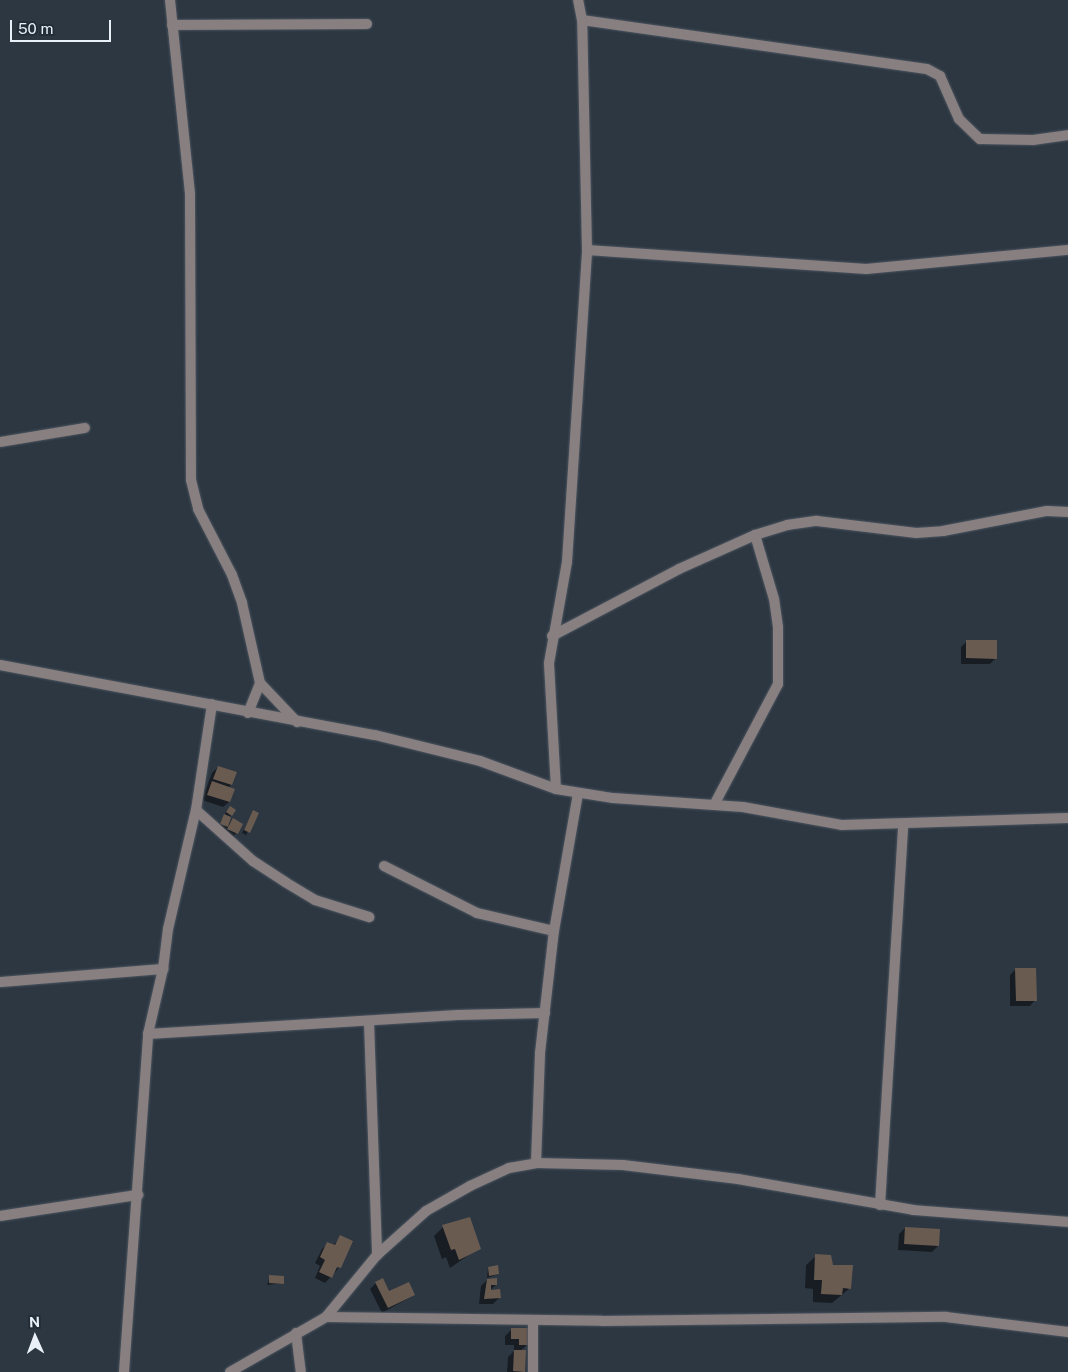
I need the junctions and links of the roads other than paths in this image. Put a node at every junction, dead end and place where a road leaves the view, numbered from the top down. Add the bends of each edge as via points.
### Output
1 (170, 0) edge
2 (578, 0) edge
3 (582, 20) junction
4 (367, 24) dead end
5 (172, 25) junction
6 (1068, 135) edge
7 (586, 250) junction
8 (1068, 250) edge
9 (85, 428) dead end
10 (0, 442) edge
11 (1068, 512) edge
12 (754, 535) junction
13 (552, 636) junction
14 (0, 665) edge
15 (260, 683) junction
16 (212, 704) junction
17 (248, 713) junction
18 (297, 722) junction
19 (556, 789) junction
20 (578, 793) junction
21 (714, 804) junction
22 (196, 810) junction
23 (1068, 818) edge
24 (903, 824) junction
25 (384, 866) dead end
26 (369, 917) dead end
27 (554, 932) junction
28 (163, 969) junction
29 (0, 982) edge
30 (545, 1013) junction
31 (368, 1022) junction
32 (148, 1034) junction
33 (536, 1163) junction
34 (138, 1195) junction
35 (880, 1206) junction
36 (0, 1216) edge
37 (1068, 1222) edge
38 (377, 1255) junction
39 (326, 1317) junction
40 (533, 1320) junction
41 (1068, 1332) edge
42 (296, 1333) junction
43 (124, 1372) edge
44 (230, 1372) edge
45 (301, 1372) edge
46 (533, 1372) edge

1 - 5 street
2 - 3 street
3 - 6 street via 927,68 940,76 959,119 980,139 1033,140
3 - 7 street
4 - 5 street
5 - 15 street via 190,195 191,480 198,509 232,575 242,603
7 - 8 street via 866,269
7 - 13 street via 567,562
9 - 10 street
11 - 12 street via 1046,511 943,531 916,533 817,521 787,525
12 - 13 street via 679,569
12 - 21 street via 774,599 778,627 778,684
13 - 19 street via 550,663
14 - 16 street
15 - 17 street
15 - 18 street
16 - 17 street
16 - 22 street
17 - 18 street
18 - 19 street via 375,735 480,761
19 - 20 street
20 - 21 street
20 - 27 street
21 - 24 street via 842,825
22 - 26 street via 253,861 285,882 315,900
22 - 28 street via 168,929
23 - 24 street
24 - 35 street
25 - 27 street via 477,913
27 - 30 street
28 - 29 street
28 - 32 street
30 - 31 street
30 - 33 street via 536,1116
31 - 32 street
31 - 38 street
32 - 34 street
33 - 35 street via 623,1165 719,1176
33 - 38 street via 509,1168 426,1211
34 - 36 street
34 - 43 street
35 - 37 street
38 - 39 street
39 - 40 street
39 - 42 street
40 - 41 street via 946,1317
40 - 46 street
42 - 44 street
42 - 45 street

